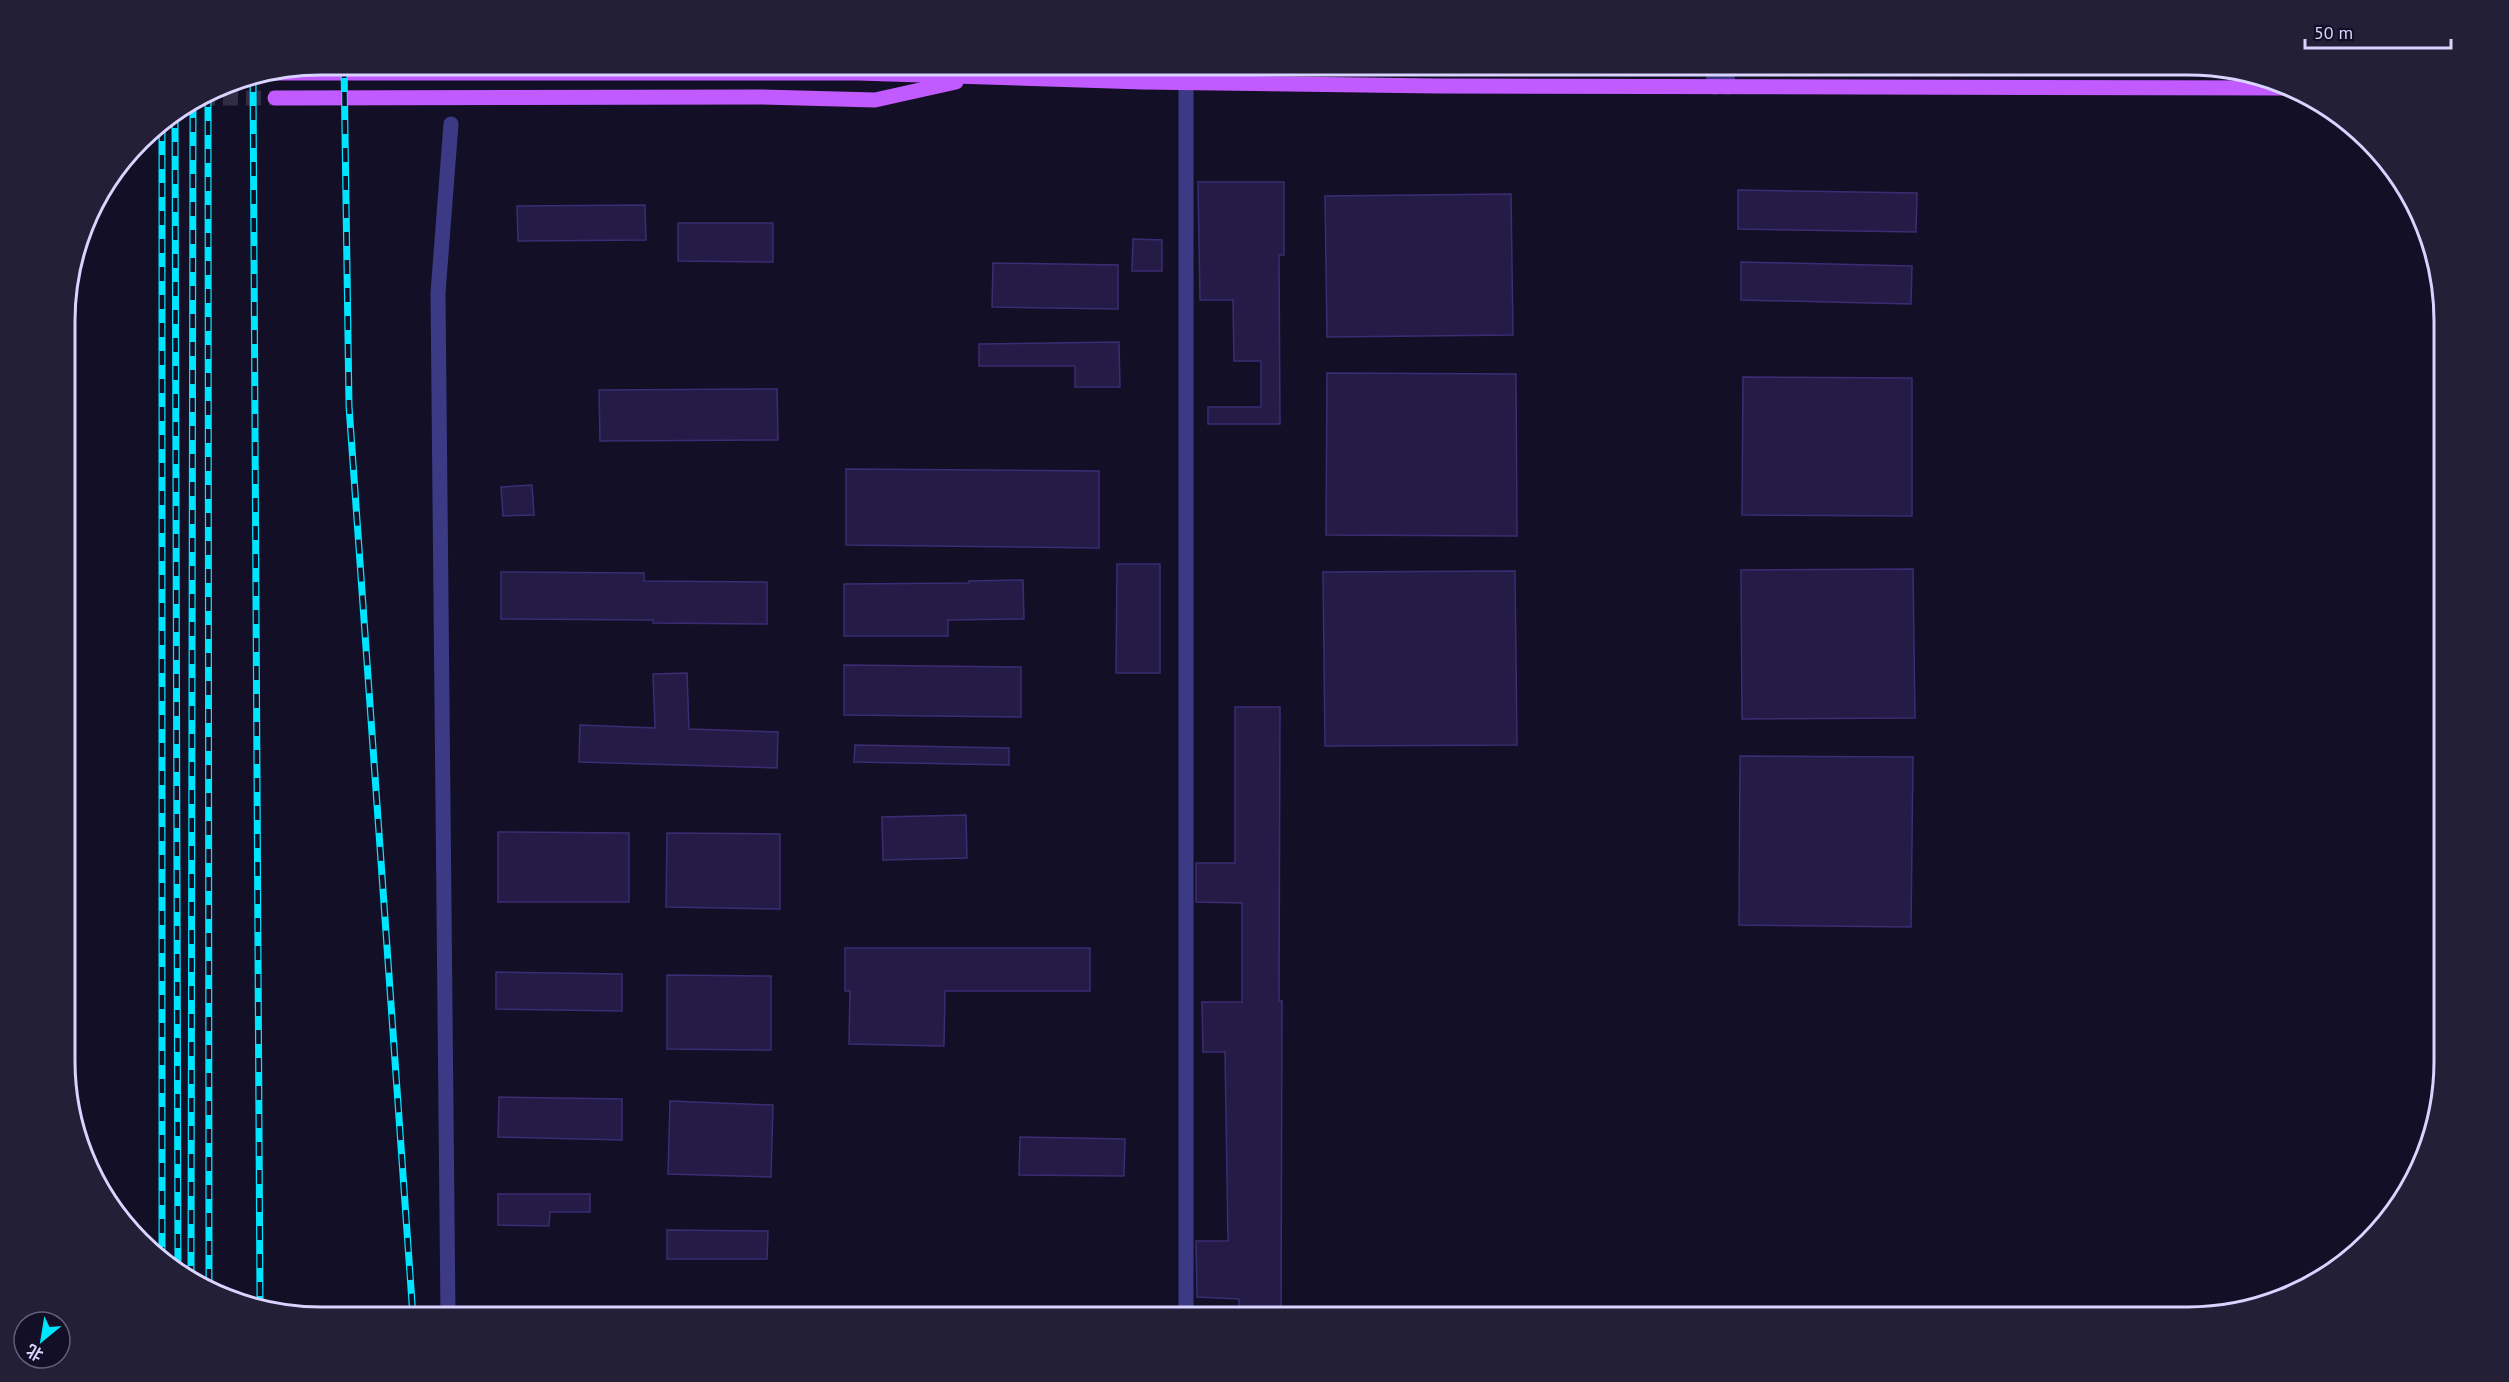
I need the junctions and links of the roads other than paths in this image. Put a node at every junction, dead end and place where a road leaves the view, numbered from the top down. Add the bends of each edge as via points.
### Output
1 (917, 75) edge
2 (1186, 75) edge
3 (1716, 75) edge
4 (1724, 75) edge
5 (976, 77) junction
6 (1186, 82) junction
7 (1721, 87) junction
8 (2267, 88) edge
9 (275, 98) tunnel mouth
10 (451, 124) dead end
11 (448, 1307) edge
12 (1186, 1307) edge

1 - 5 main road
2 - 6 street
3 - 7 street
4 - 7 street
5 - 6 main road
5 - 9 main road via 875,100
6 - 7 main road
6 - 12 street
7 - 8 main road
10 - 11 street via 438,293

